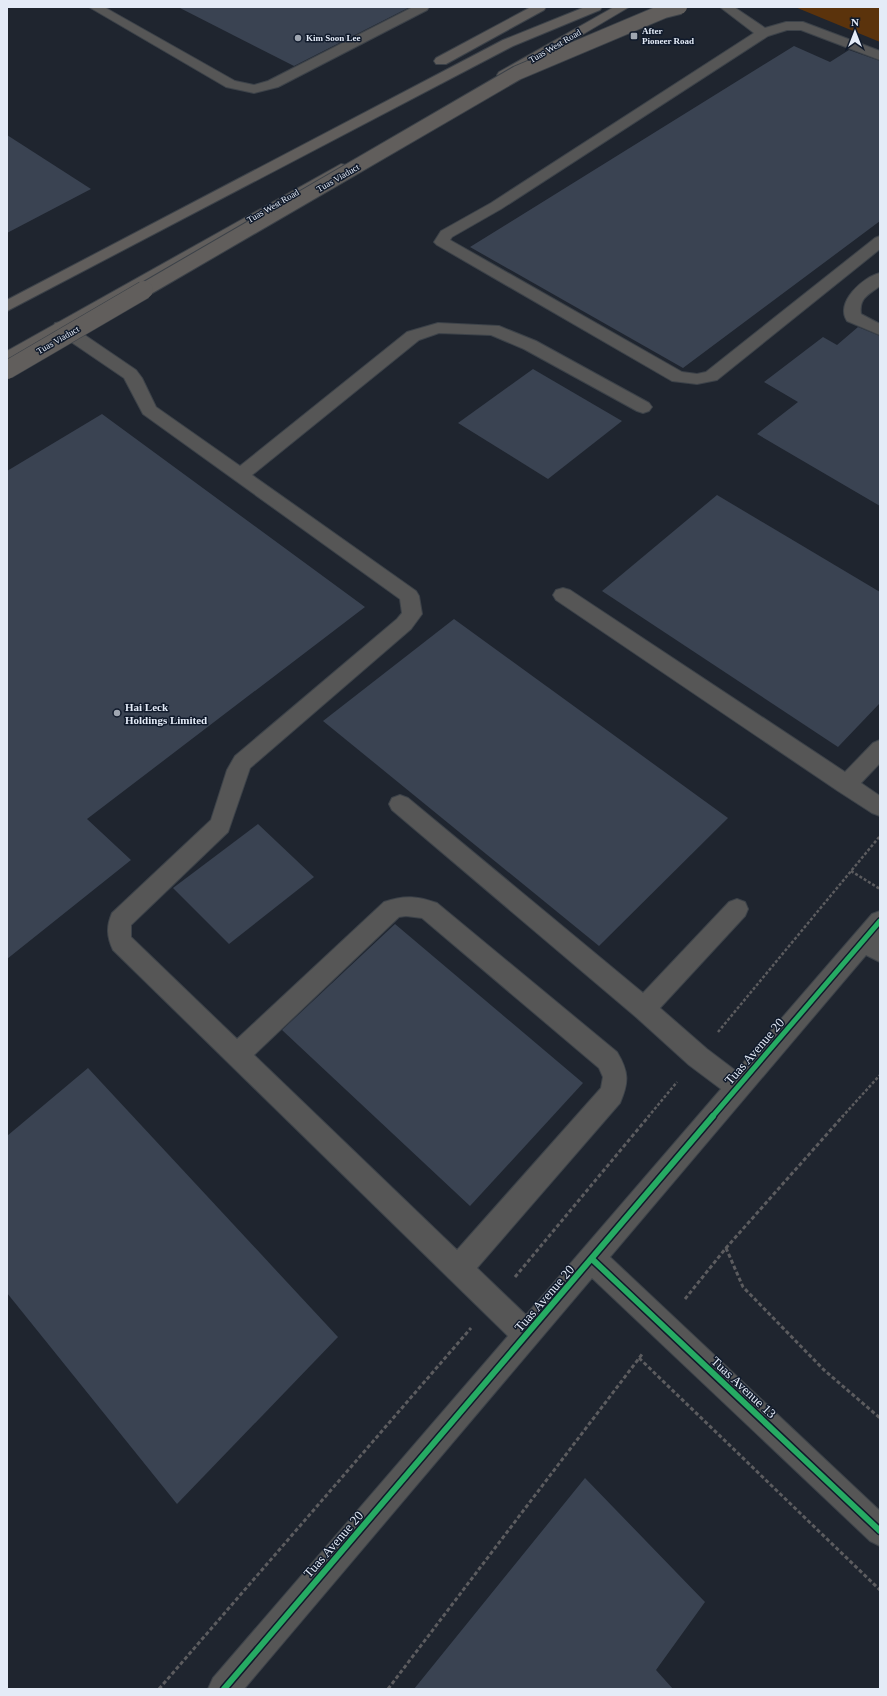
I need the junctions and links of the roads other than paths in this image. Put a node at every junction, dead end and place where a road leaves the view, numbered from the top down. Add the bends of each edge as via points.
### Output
1 (95, 7) edge
2 (423, 7) edge
3 (540, 7) edge
4 (596, 7) edge
5 (623, 7) edge
6 (680, 7) edge
7 (726, 7) edge
8 (763, 33) junction
9 (880, 56) edge
10 (428, 68) dead end
11 (379, 95) dead end
12 (880, 241) edge
13 (880, 278) edge
14 (7, 299) edge
15 (7, 306) edge
16 (61, 327) junction
17 (880, 330) edge
18 (7, 358) edge
19 (7, 370) edge
20 (643, 407) dead end
21 (240, 475) junction
22 (564, 595) dead end
23 (880, 749) edge
24 (846, 785) junction
25 (400, 804) dead end
26 (880, 807) edge
27 (737, 908) dead end
28 (880, 921) edge
29 (872, 946) edge
30 (644, 1009) junction
31 (237, 1055) junction
32 (738, 1087) junction
33 (592, 1259) junction
34 (458, 1269) junction
35 (526, 1335) junction
36 (880, 1530) edge
37 (224, 1689) edge

1 - 2 street via 231,84 254,89 273,84
3 - 10 main road
4 - 15 main road via 508,43
5 - 16 main road, Tuas West Road
6 - 19 main road, Tuas Viaduct, bridge via 664,11 517,73
7 - 8 street
8 - 9 street via 786,26 803,26
8 - 12 street via 496,206 446,234 442,242 678,377 697,379 711,376
11 - 14 main road
13 - 17 street via 860,294 852,305 853,317
16 - 18 main road, Tuas West Road
16 - 21 street via 130,374 149,410
20 - 21 street via 530,345 493,330 438,328 413,336
21 - 31 street via 410,596 412,614 404,624 242,762 220,825 120,920 118,932 121,943
22 - 24 street
23 - 24 street
24 - 26 street
25 - 30 street
27 - 30 street
28 - 29 street, Tuas Avenue 20
29 - 32 street, Tuas Avenue 20
30 - 32 street via 698,1057
31 - 34 street
31 - 34 street via 392,909 403,905 416,905 429,910 608,1060 615,1072 615,1084 611,1095
32 - 33 street, Tuas Avenue 20
33 - 35 street, Tuas Avenue 20
33 - 36 street, Tuas Avenue 13
34 - 35 street
35 - 37 street, Tuas Avenue 20

